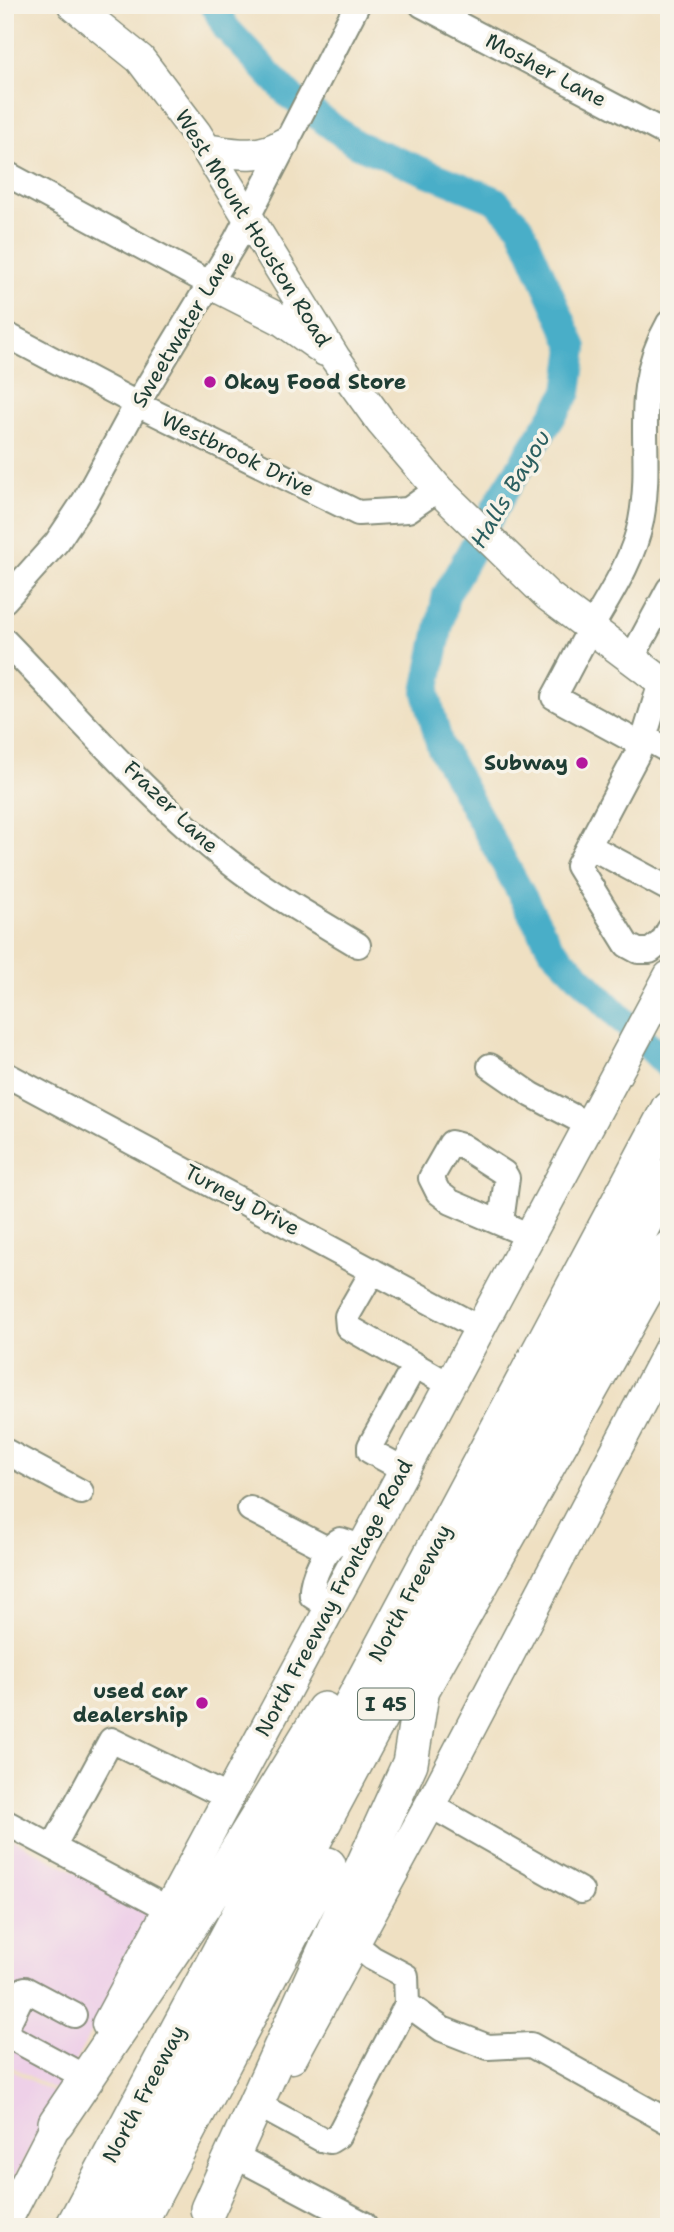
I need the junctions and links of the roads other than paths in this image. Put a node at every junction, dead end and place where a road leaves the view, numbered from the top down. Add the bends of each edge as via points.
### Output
1 (73, 5) edge
2 (357, 5) edge
3 (422, 5) edge
4 (669, 135) edge
5 (201, 141) junction
6 (284, 143) junction
7 (5, 173) edge
8 (249, 215) junction
9 (211, 284) junction
10 (669, 323) edge
11 (5, 334) edge
12 (335, 358) junction
13 (137, 404) junction
14 (443, 494) junction
15 (5, 600) edge
16 (666, 602) edge
17 (588, 634) junction
18 (5, 641) edge
19 (635, 652) dead end
20 (666, 687) edge
21 (644, 742) junction
22 (669, 751) edge
23 (589, 846) junction
24 (669, 889) edge
25 (669, 930) edge
26 (358, 945) dead end
27 (664, 985) edge
28 (490, 1066) dead end
29 (5, 1074) edge
30 (669, 1108) edge
31 (587, 1124) junction
32 (658, 1174) edge
33 (501, 1222) dead end
34 (528, 1235) junction
35 (669, 1249) edge
36 (373, 1270) junction
37 (479, 1328) junction
38 (669, 1349) edge
39 (415, 1365) junction
40 (448, 1384) junction
41 (5, 1451) edge
42 (403, 1469) junction
43 (81, 1492) dead end
44 (250, 1509) dead end
45 (330, 1577) junction
46 (392, 1626) junction
47 (422, 1688) junction
48 (227, 1797) junction
49 (430, 1805) junction
50 (5, 1822) edge
51 (53, 1847) junction
52 (581, 1891) dead end
53 (167, 1908) junction
54 (355, 1944) junction
55 (407, 2004) junction
56 (74, 2015) dead end
57 (5, 2032) edge
58 (81, 2075) junction
59 (264, 2108) junction
60 (669, 2122) edge
61 (57, 2123) junction
62 (237, 2157) junction
63 (10, 2205) edge
64 (203, 2218) edge
65 (364, 2224) dead end
66 (73, 2227) edge
67 (107, 2227) edge
68 (136, 2227) edge

1 - 5 main road, West Mount Houston Road via 140,59
2 - 6 street, Sweetwater Lane
3 - 4 street, Mosher Lane
5 - 6 main road via 253,154
5 - 8 main road, West Mount Houston Road
6 - 8 street, Sweetwater Lane
7 - 9 street
8 - 9 street, Sweetwater Lane
8 - 12 main road, West Mount Houston Road
9 - 12 main road via 280,319
9 - 13 street, Sweetwater Lane
10 - 17 street via 649,367 644,394 646,486 640,523 629,556
11 - 13 street, Westbrook Drive
12 - 14 main road, West Mount Houston Road via 381,422
13 - 14 street, Westbrook Drive via 358,513 408,510
13 - 15 street, Sweetwater Lane via 57,542
14 - 17 main road, West Mount Houston Road
16 - 19 street
17 - 20 main road, West Mount Houston Road
17 - 21 street via 554,697
18 - 26 street, Frazer Lane via 171,810 232,864
20 - 21 street
21 - 22 street
21 - 23 street
23 - 24 street
23 - 25 street via 578,866 627,945 650,951
27 - 31 main road, North Freeway Frontage Road
28 - 31 street
29 - 36 street, Turney Drive
30 - 32 highway, North Freeway / I 45
31 - 34 main road, North Freeway Frontage Road
32 - 46 highway, North Freeway / I 45
32 - 67 highway, North Freeway / I 45
33 - 34 street
34 - 37 main road, North Freeway Frontage Road
35 - 47 highway, I 45
36 - 37 street, Turney Drive
36 - 39 street via 348,1316 348,1327
37 - 40 main road, North Freeway Frontage Road
38 - 49 main road
39 - 40 street
39 - 42 street via 370,1446 370,1451
40 - 42 main road, North Freeway Frontage Road
41 - 43 street
42 - 45 main road, North Freeway Frontage Road via 361,1547
44 - 45 street
45 - 48 main road, North Freeway Frontage Road
46 - 61 highway via 345,1674 207,1899
46 - 66 highway, North Freeway / I 45
47 - 64 highway via 410,1763
47 - 68 highway, I 45
48 - 51 street via 111,1740
48 - 53 main road, North Freeway Frontage Road
49 - 52 street
49 - 54 main road
50 - 51 street
51 - 53 street
53 - 58 main road, North Freeway Frontage Road
54 - 55 street via 406,1976
54 - 59 main road
55 - 59 street via 338,2136 330,2141 321,2139
55 - 60 street via 442,2029 488,2047 531,2045
56 - 57 street via 25,1989
57 - 58 street
58 - 61 main road, North Freeway Frontage Road
59 - 62 main road
61 - 63 main road, North Freeway Frontage Road
62 - 64 main road
62 - 65 street

